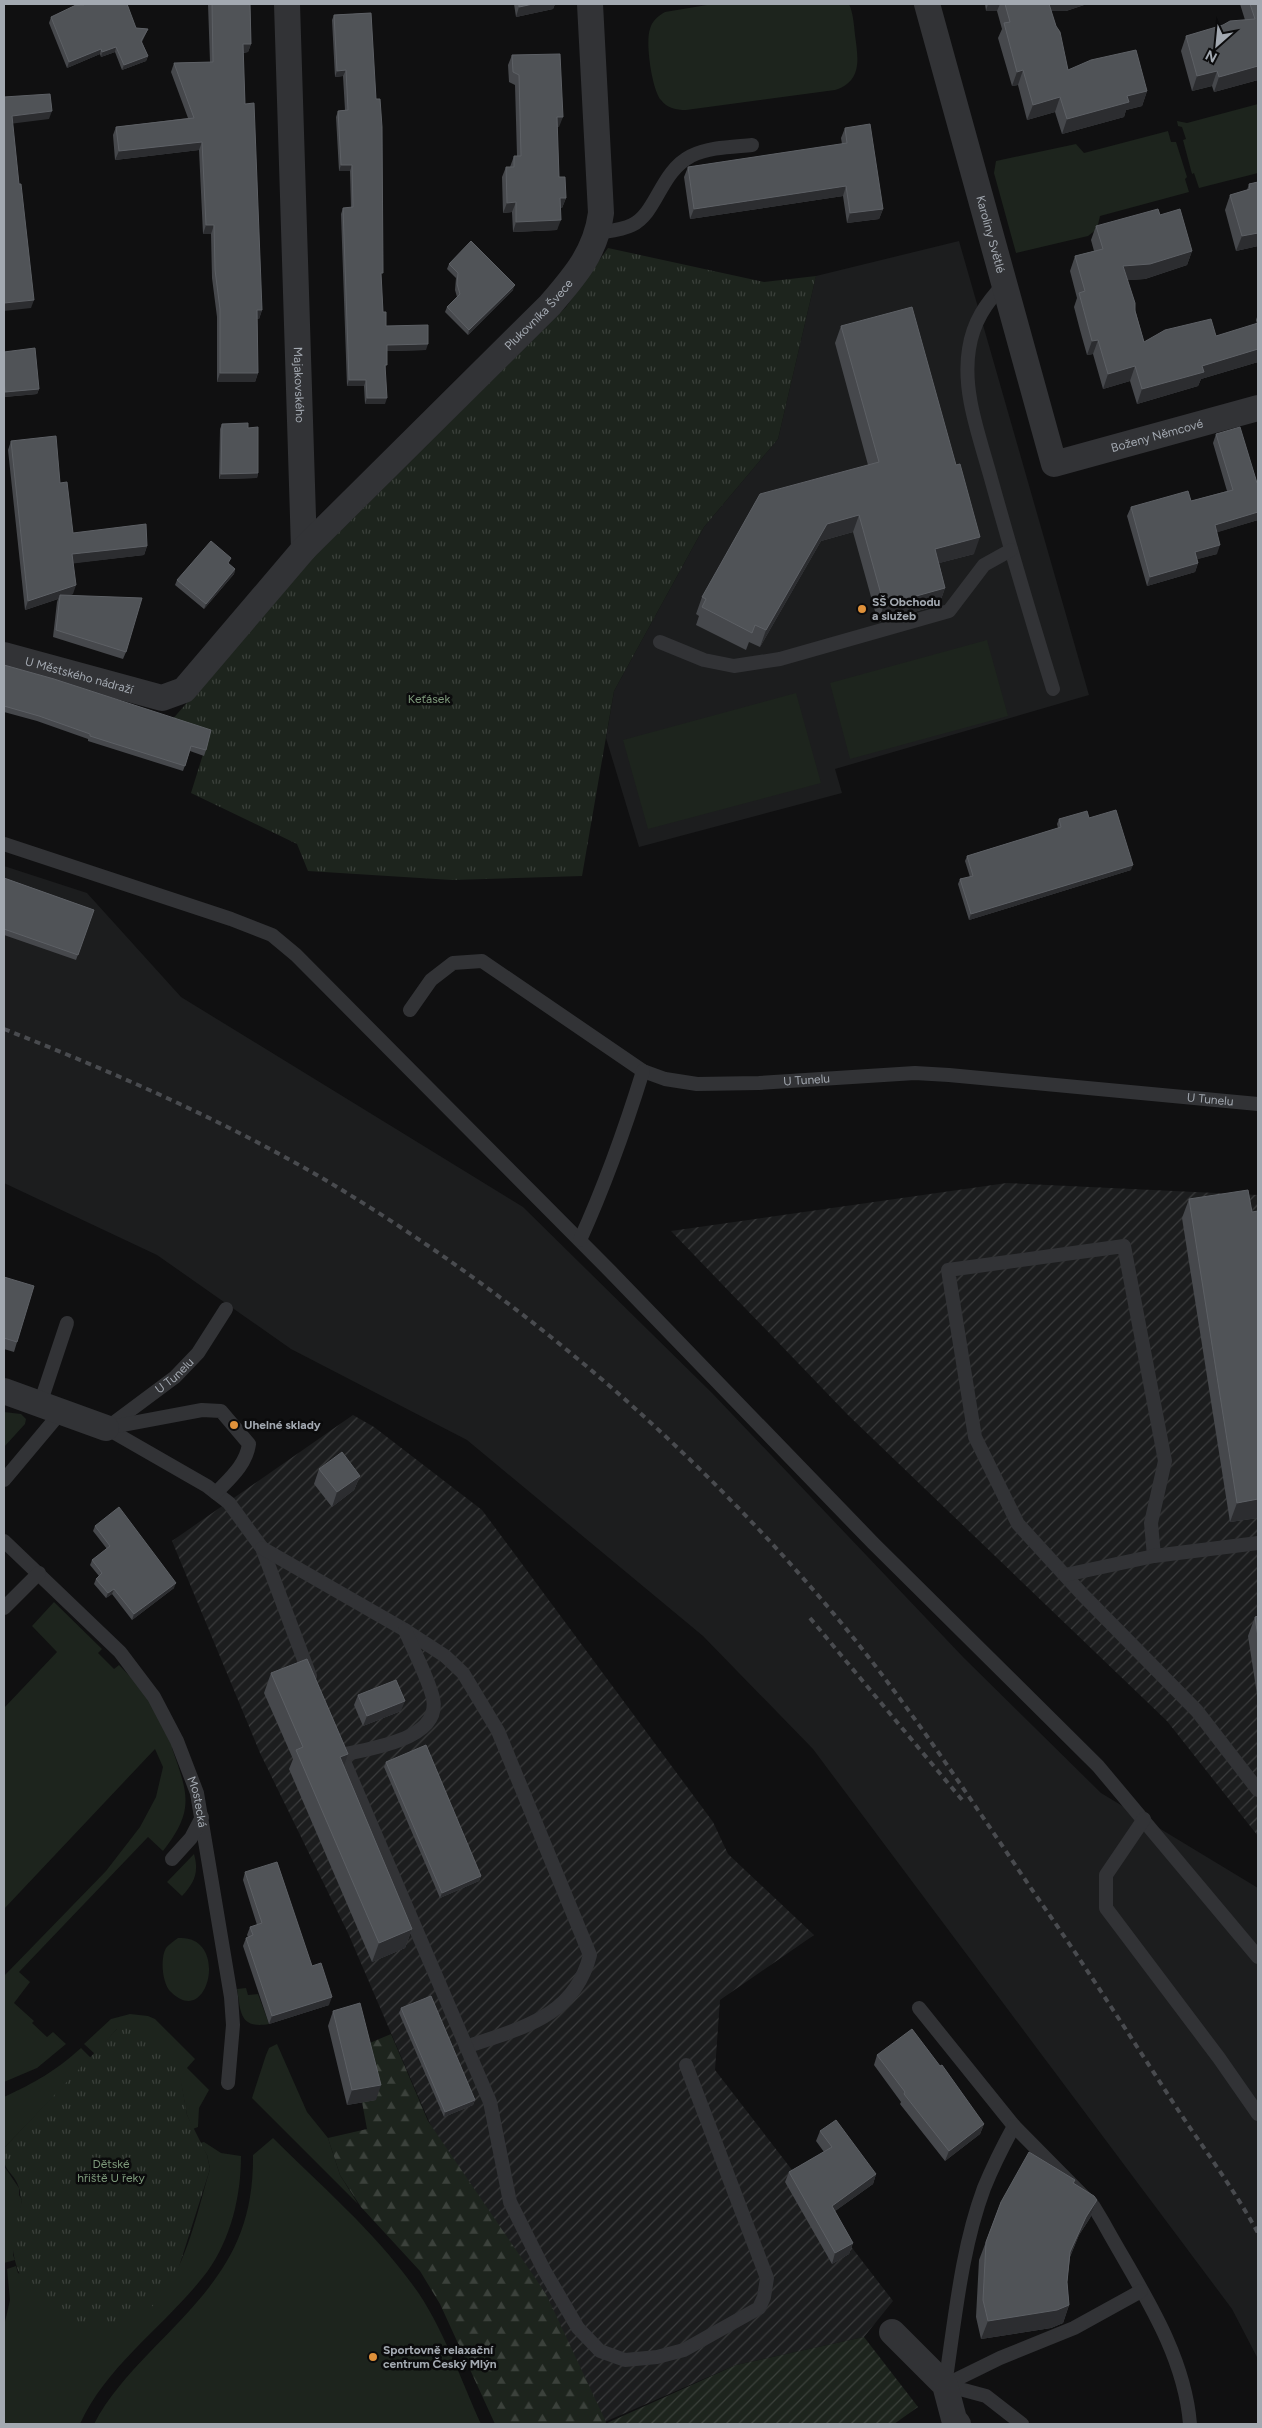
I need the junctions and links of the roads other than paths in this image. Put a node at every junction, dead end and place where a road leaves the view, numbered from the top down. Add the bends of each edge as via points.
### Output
1 (287, 4) edge
2 (590, 4) edge
3 (927, 4) edge
4 (752, 145) dead end
5 (598, 233) junction
6 (1004, 284) junction
7 (1258, 408) edge
8 (1054, 464) joint
9 (304, 549) junction
10 (1011, 550) junction
11 (660, 642) dead end
12 (4, 655) edge
13 (1053, 689) dead end
14 (4, 844) edge
15 (410, 1010) dead end
16 (643, 1071) junction
17 (1258, 1104) edge
18 (580, 1240) junction
19 (226, 1309) dead end
20 (67, 1323) dead end
21 (4, 1391) edge
22 (50, 1408) junction
23 (106, 1428) junction
24 (4, 1480) edge
25 (216, 1493) junction
26 (4, 1541) edge
27 (1258, 1543) edge
28 (262, 1548) junction
29 (1154, 1556) junction
30 (39, 1573) junction
31 (1064, 1575) junction
32 (4, 1608) edge
33 (405, 1630) junction
34 (314, 1686) edge
35 (331, 1730) edge
36 (342, 1755) junction
37 (1258, 1790) edge
38 (202, 1817) junction
39 (1144, 1819) junction
40 (172, 1859) dead end
41 (1258, 1958) edge
42 (918, 2008) dead end
43 (466, 2047) junction
44 (686, 2066) dead end
45 (228, 2083) dead end
46 (1258, 2114) edge
47 (1014, 2126) junction
48 (1141, 2290) junction
49 (892, 2332) dead end
50 (944, 2385) junction
51 (958, 2424) edge
52 (1022, 2424) edge
53 (1190, 2424) edge

1 - 9 street, Majakovského
2 - 5 street, Plukovníka Švece via 601,213
3 - 6 street, Karoliny Světlé
4 - 5 lane via 710,150 690,157 669,173 644,216 634,224
5 - 9 street, Plukovníka Švece via 583,264 550,305
6 - 8 street, Karoliny Světlé
6 - 10 lane via 985,304 975,325 969,349 968,380 972,408
7 - 8 street, Boženy Němcové
9 - 12 street, U Městského nádraží via 184,690 162,698
10 - 11 lane via 984,565 949,610 780,659 734,666 704,660
10 - 13 lane
14 - 18 lane via 231,918 272,935 296,955
15 - 16 lane, U Tunelu via 431,980 453,963 482,960
16 - 17 lane, U Tunelu via 665,1079 697,1084 941,1074
16 - 18 lane via 604,1189
18 - 39 lane via 873,1543 1098,1766
19 - 23 lane, U Tunelu via 198,1353 176,1377
20 - 22 lane
21 - 22 street
22 - 23 street
22 - 24 lane
23 - 25 lane
23 - 25 lane via 202,1410 221,1411 249,1444 239,1468
25 - 28 lane via 229,1503
26 - 30 lane, Mostecká
27 - 29 lane
28 - 33 lane
28 - 34 lane
29 - 31 lane
29 - 31 lane via 1151,1524 1165,1461 1124,1246 948,1270 975,1437 1018,1524
30 - 32 lane
30 - 38 lane, Mostecká via 120,1652 154,1697 177,1741 197,1793
31 - 37 lane via 1197,1711
33 - 36 lane via 433,1698 434,1713 424,1728 406,1738
33 - 43 lane via 445,1656 463,1673 498,1731 590,1954 585,1975 563,2004 532,2024
35 - 36 lane
36 - 43 lane
38 - 40 lane via 191,1838
38 - 45 lane, Mostecká via 231,1997 233,2025
39 - 41 lane
39 - 46 lane via 1106,1875 1106,1908
42 - 47 lane
43 - 44 lane via 490,2102 510,2202 544,2270 578,2328 600,2351 625,2360 656,2358 684,2350 759,2308 764,2298 767,2278
47 - 48 lane via 1094,2207
47 - 50 lane via 984,2189 971,2230
48 - 50 lane via 1074,2328
48 - 53 lane via 1181,2370
49 - 50 street
50 - 51 street
50 - 52 lane via 986,2396

